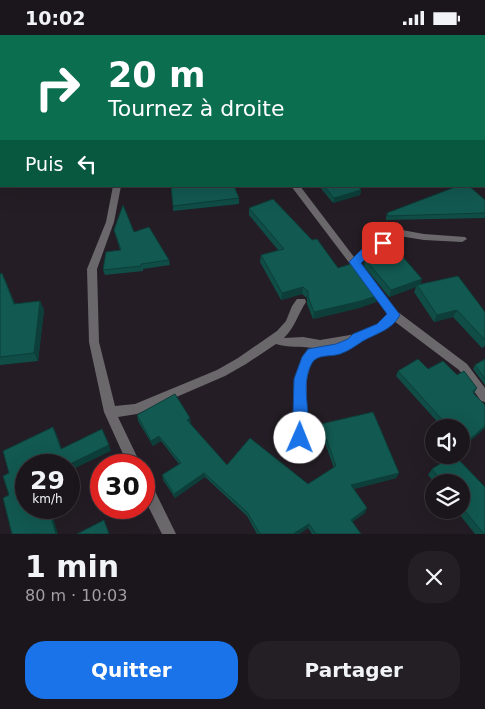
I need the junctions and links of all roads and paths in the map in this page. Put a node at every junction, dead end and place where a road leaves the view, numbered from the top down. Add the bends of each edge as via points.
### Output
1 (117, 187) edge
2 (295, 187) edge
3 (462, 239) dead end
4 (354, 262) junction
5 (301, 302) dead end
6 (394, 315) junction
7 (358, 338) junction
8 (275, 339) junction
9 (485, 397) edge
10 (110, 412) junction
11 (300, 438) dead end
12 (130, 454) edge
13 (155, 506) edge
14 (169, 534) edge

1 - 10 street via 110,222 92,269 94,342
2 - 4 street
3 - 4 street via 390,231 383,243
4 - 6 street
5 - 8 street via 290,324
6 - 7 street via 381,327
6 - 9 street via 463,367
7 - 8 street via 320,345
7 - 11 street via 338,349 313,353 306,361 301,379 303,430
8 - 10 street via 221,373 137,409
10 - 12 street
13 - 14 street

